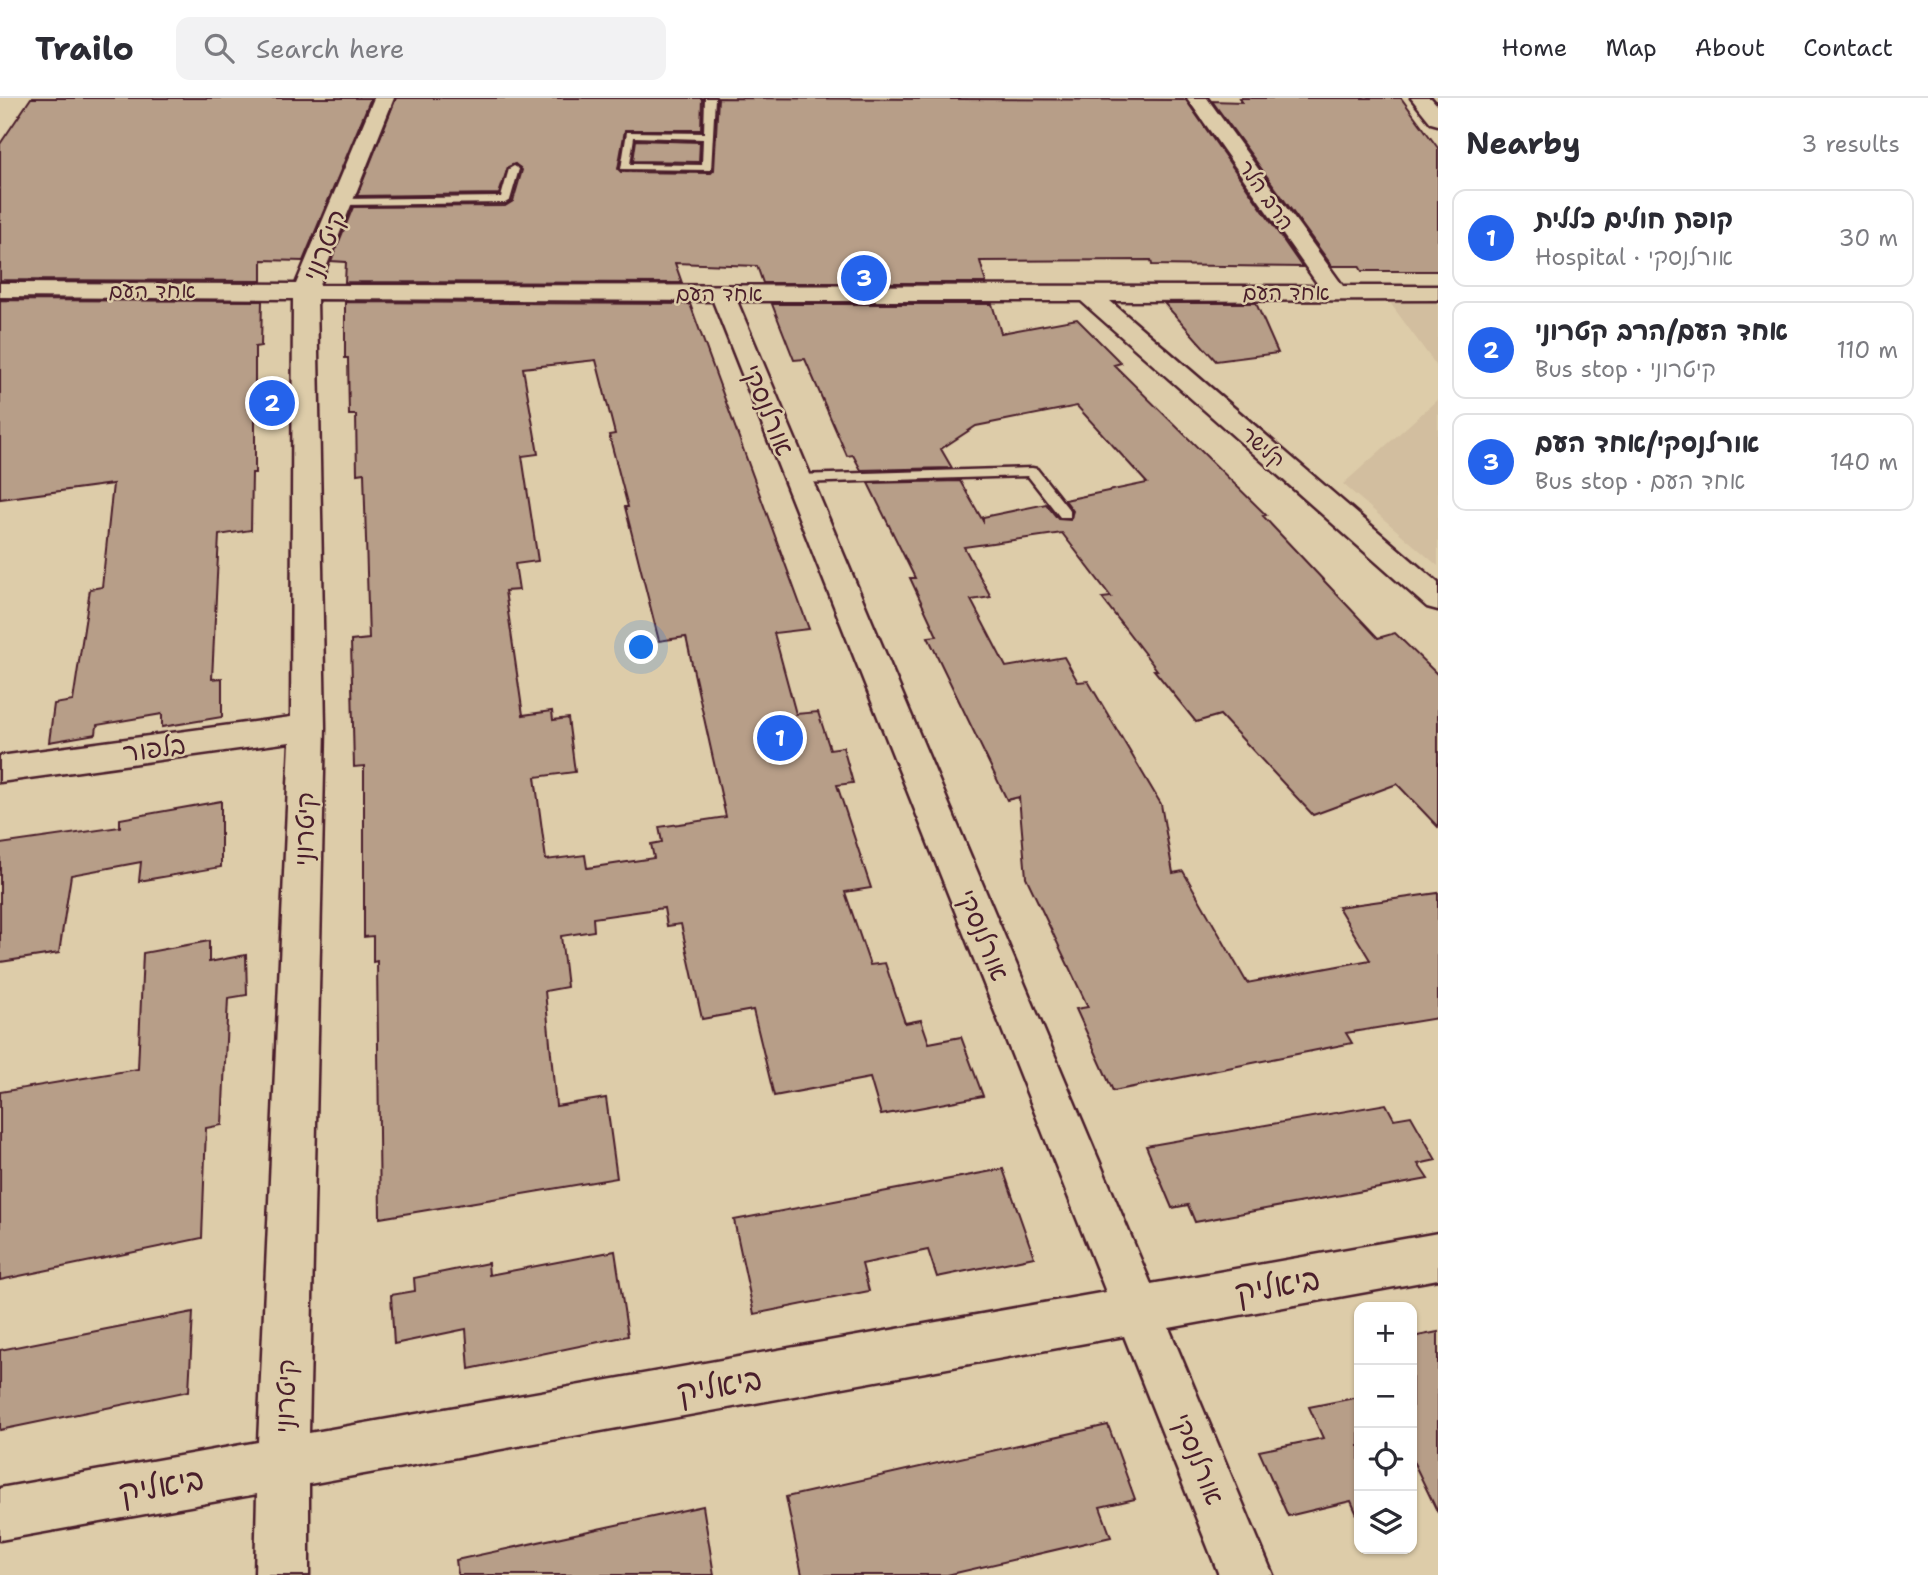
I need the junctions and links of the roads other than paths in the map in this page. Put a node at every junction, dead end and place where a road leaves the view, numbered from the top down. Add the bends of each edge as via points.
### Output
1 (384, 98) edge
2 (710, 98) edge
3 (1197, 98) edge
4 (1421, 98) edge
5 (1438, 119) edge
6 (708, 136) junction
7 (514, 169) dead end
8 (342, 202) junction
9 (0, 290) edge
10 (305, 292) junction
11 (1336, 293) junction
12 (1438, 293) edge
13 (722, 295) junction
14 (1089, 295) junction
15 (797, 478) junction
16 (1065, 514) dead end
17 (1438, 600) edge
18 (308, 727) junction
19 (0, 769) edge
20 (1438, 1256) edge
21 (1138, 1310) junction
22 (283, 1463) junction
23 (0, 1514) edge
24 (282, 1575) edge
25 (1246, 1575) edge

1 - 8 street, קיטרוני
2 - 6 lane
3 - 11 street, הרב הלר
4 - 5 street
6 - 6 lane via 707,168 625,167 631,134
7 - 8 lane via 505,201
8 - 10 street, קיטרוני
9 - 10 street, אחד העם
10 - 13 street, אחד העם
10 - 18 street, קיטרוני
11 - 12 street, אחד העם
11 - 14 street, אחד העם
13 - 14 street, אחד העם
13 - 15 street, אורלנסקי
14 - 17 street, קלישר
15 - 16 lane via 1032,472
15 - 21 street, אורלנסקי
18 - 19 street, בלפור
18 - 22 street, קיטרוני
20 - 21 street, ביאליק
21 - 22 street, ביאליק
21 - 25 street, אורלנסקי
22 - 23 street, ביאליק
22 - 24 street, קיטרוני

